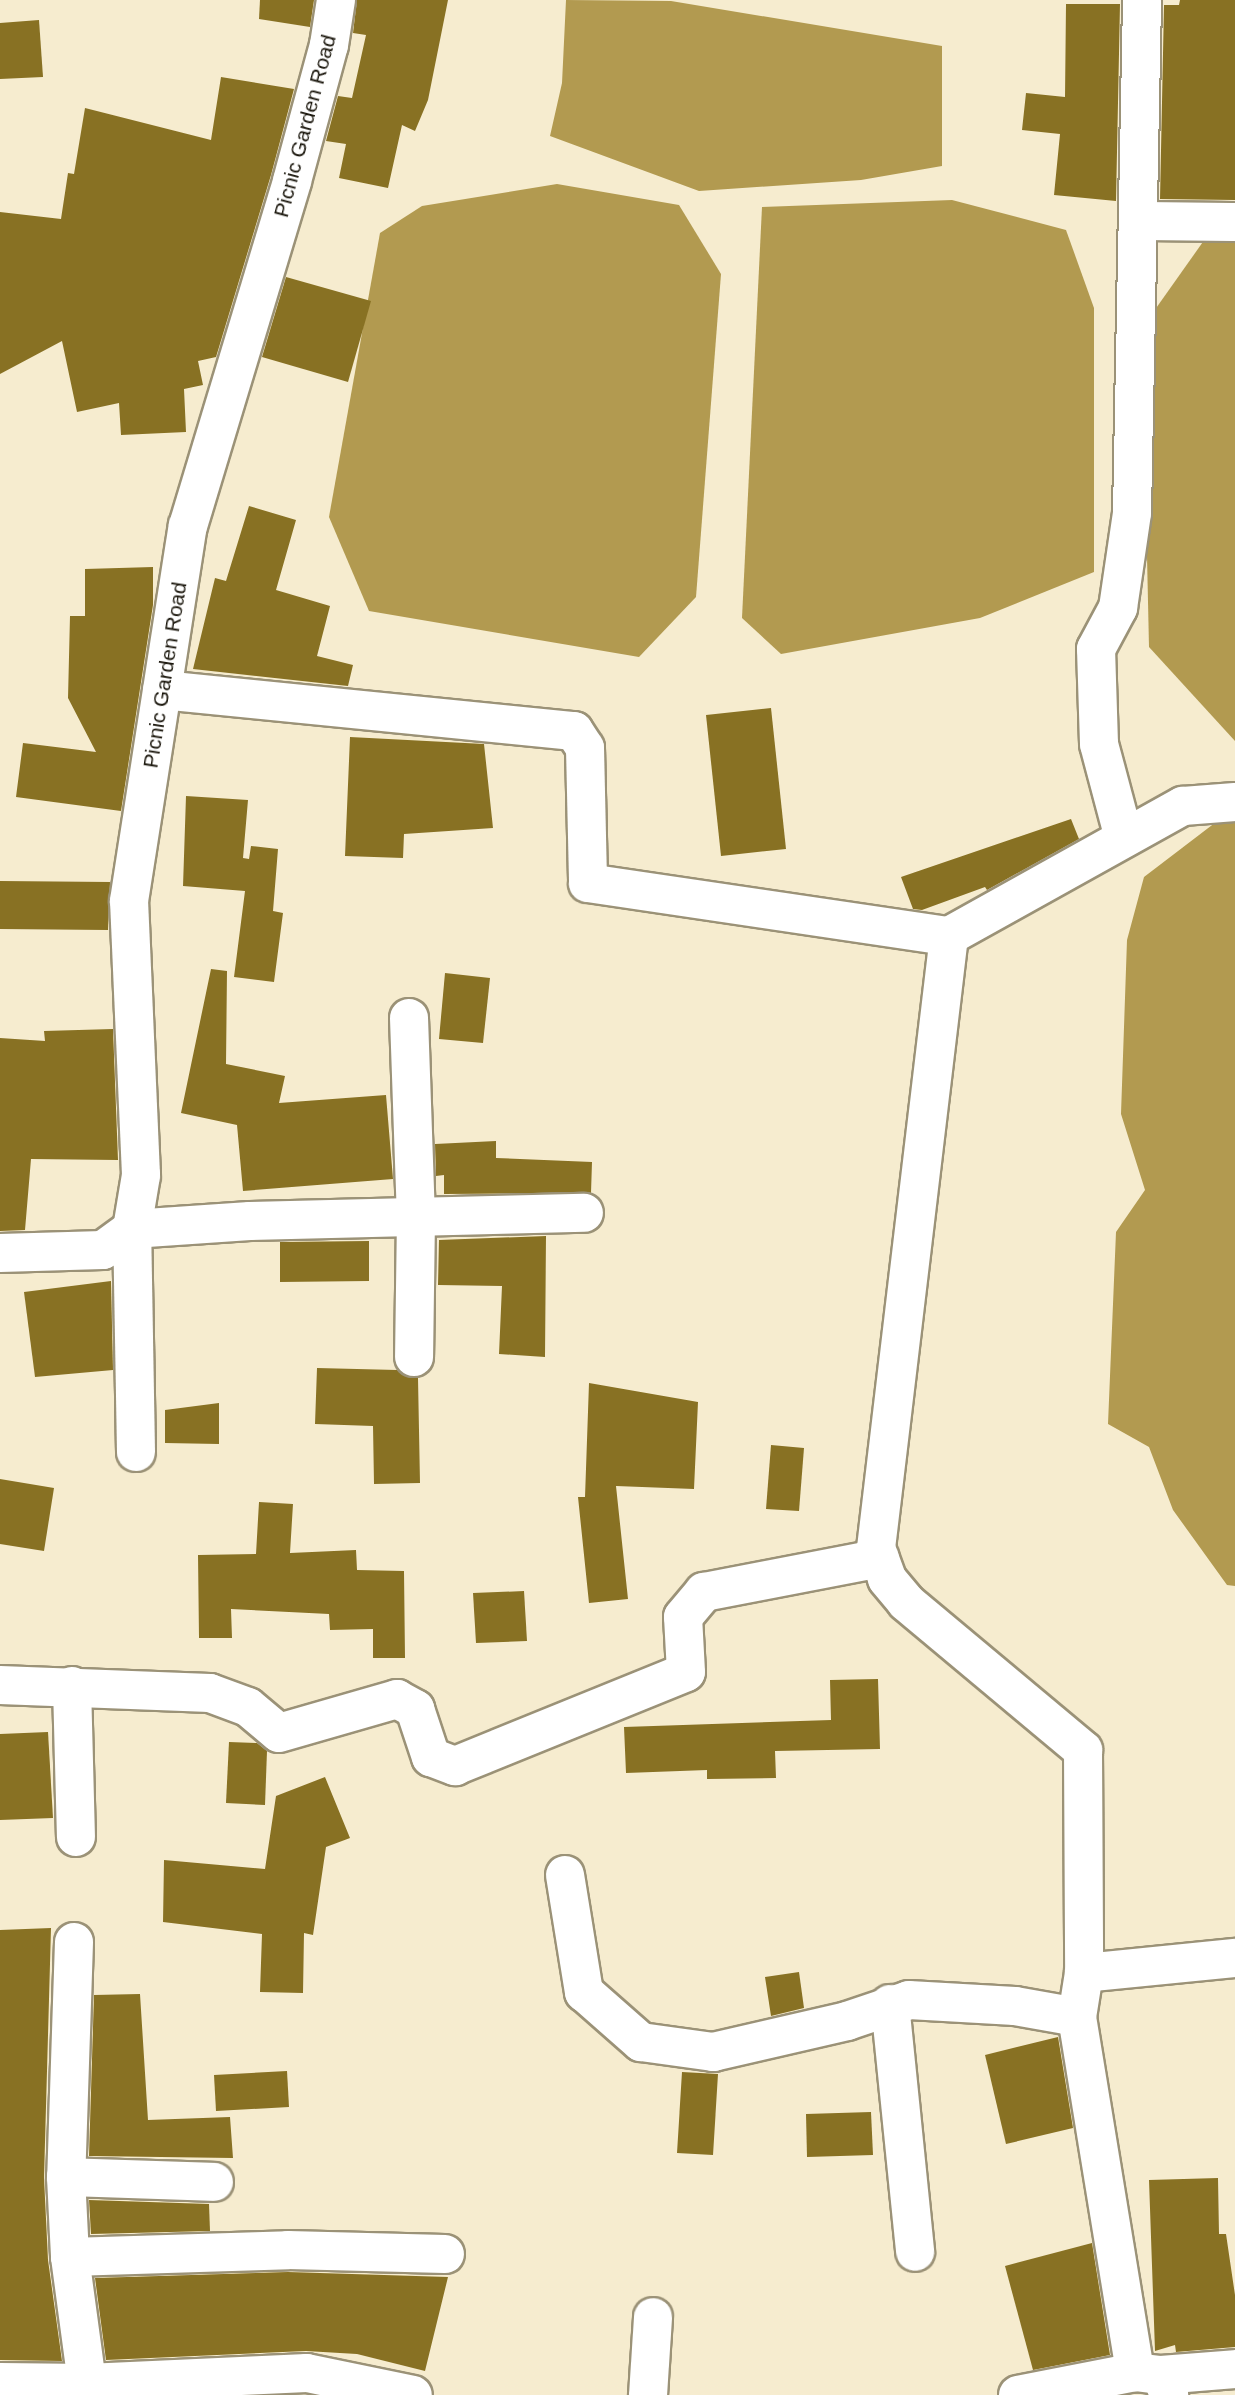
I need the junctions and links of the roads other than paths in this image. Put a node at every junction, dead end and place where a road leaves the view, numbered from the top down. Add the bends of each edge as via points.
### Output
1 (336, 0) edge
2 (1142, 0) edge
3 (1141, 221) junction
4 (1235, 222) edge
5 (162, 690) junction
6 (1235, 802) edge
7 (1124, 838) junction
8 (949, 936) junction
9 (409, 1018) dead end
10 (584, 1213) dead end
11 (416, 1217) junction
12 (132, 1229) junction
13 (0, 1253) edge
14 (414, 1357) dead end
15 (136, 1452) dead end
16 (880, 1558) junction
17 (0, 1685) edge
18 (72, 1686) junction
19 (76, 1837) dead end
20 (565, 1875) dead end
21 (74, 1942) dead end
22 (1235, 1958) edge
23 (1084, 1973) junction
24 (890, 2004) junction
25 (1077, 2017) junction
26 (66, 2177) junction
27 (214, 2182) dead end
28 (915, 2252) dead end
29 (445, 2254) dead end
30 (70, 2257) junction
31 (653, 2317) dead end
32 (1235, 2369) edge
33 (1155, 2380) edge
34 (0, 2382) edge
35 (88, 2389) edge
36 (413, 2395) edge
37 (648, 2395) edge
38 (1018, 2395) edge

1 - 5 street, Picnic Garden Road via 329,46 292,181 188,526
2 - 3 street
3 - 4 street
3 - 7 street via 1132,513 1118,608 1096,649 1099,744
5 - 8 street via 575,731 585,748 588,883
5 - 12 street, Picnic Garden Road via 129,901 141,1175
6 - 7 street via 1183,806
7 - 8 street
8 - 16 street via 876,1548
9 - 11 street
10 - 11 street
11 - 12 street
11 - 14 street
12 - 13 street via 103,1250
12 - 15 street, Picnic Garden Road
16 - 18 street via 704,1592 683,1617 686,1672 455,1766 431,1757 415,1709 397,1699 279,1733 248,1707 210,1693
16 - 23 street via 887,1579 906,1602 1083,1749
17 - 18 street
18 - 19 street
20 - 24 street via 584,1992 641,2042 713,2052 847,2021
21 - 26 street
22 - 23 street
23 - 25 street
24 - 25 street via 909,2000 1015,2007
24 - 28 street
25 - 33 street
26 - 27 street
26 - 30 street
29 - 30 street via 288,2250
30 - 35 street
31 - 37 street
32 - 33 street
33 - 38 street
34 - 35 street
35 - 36 street via 307,2373

